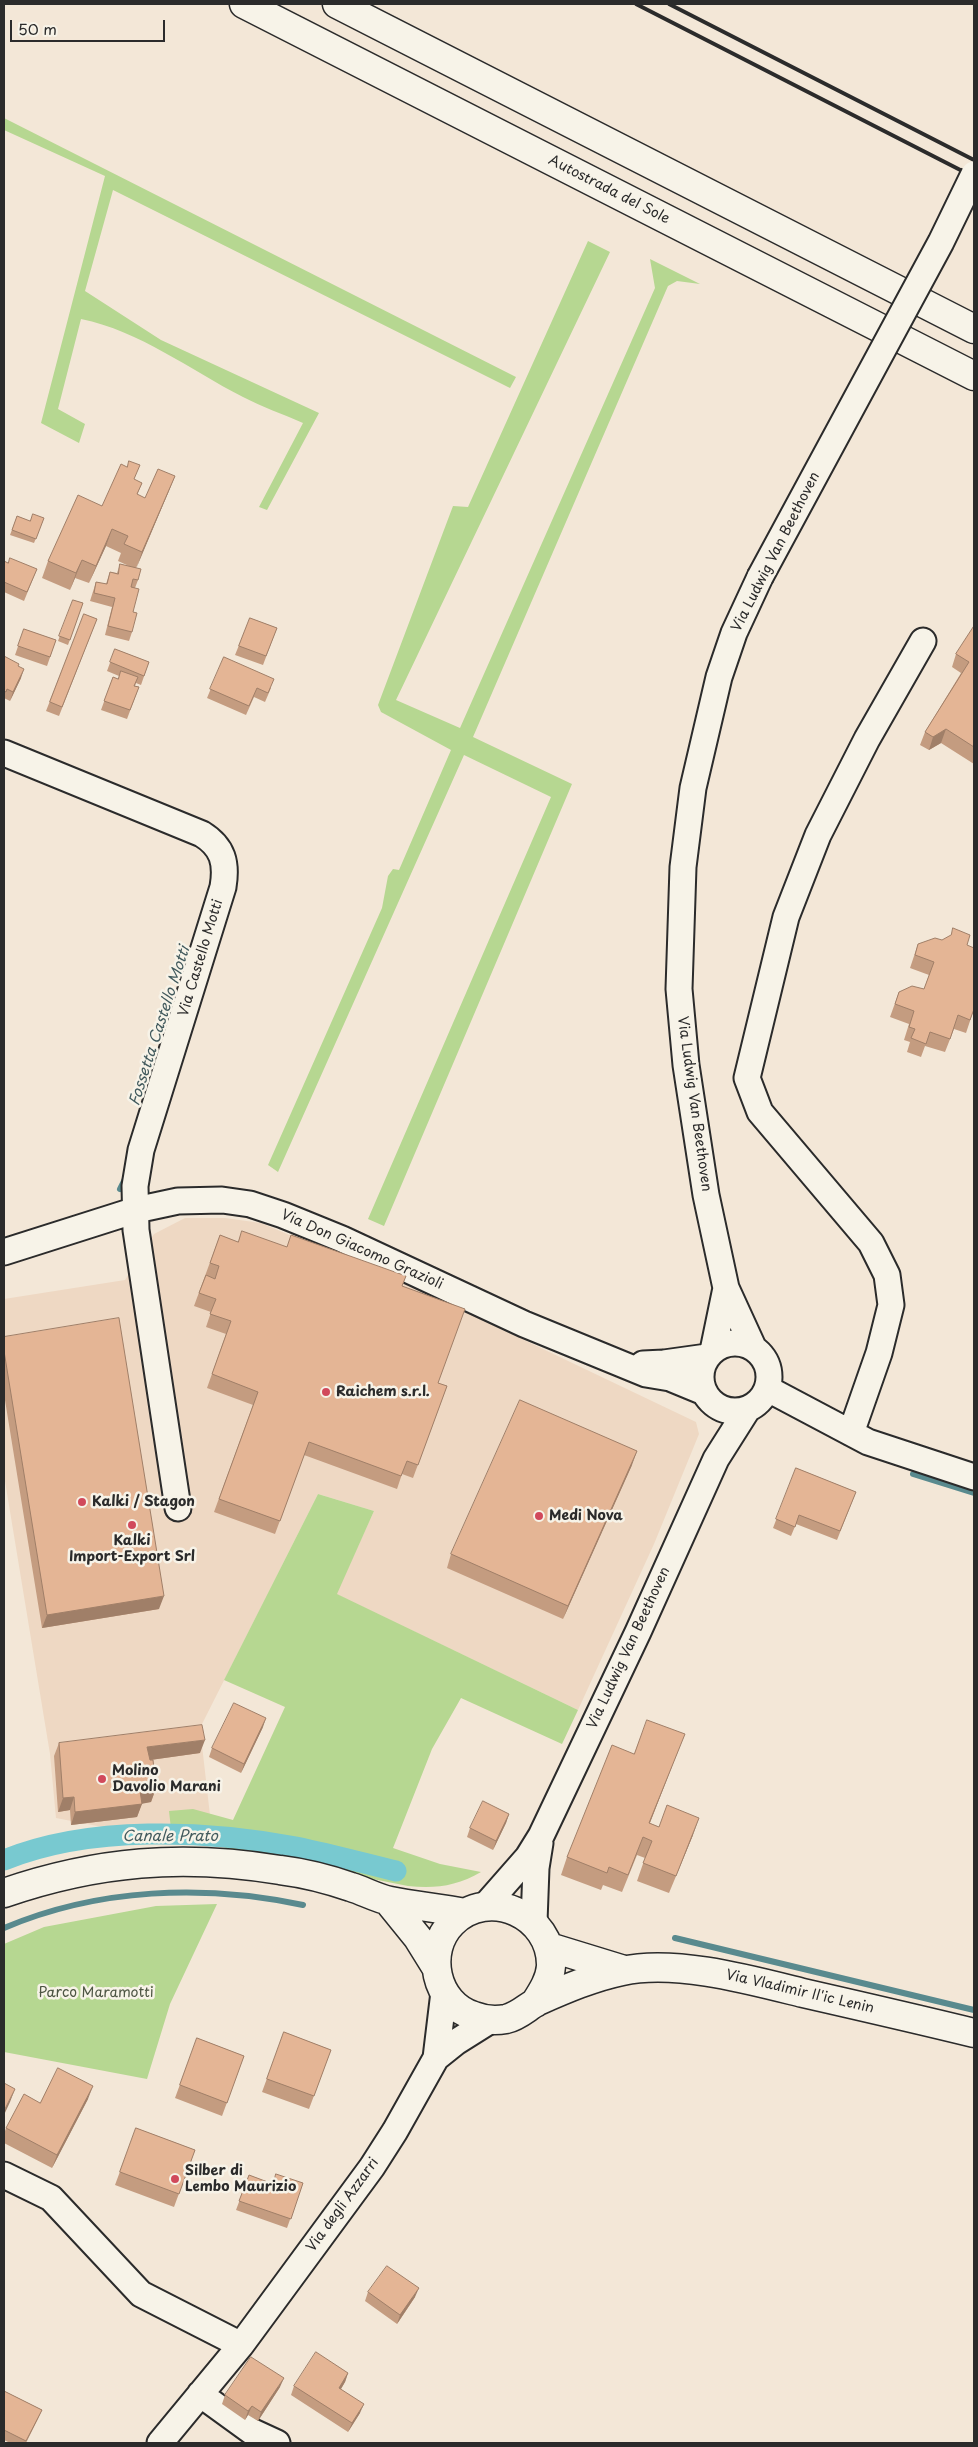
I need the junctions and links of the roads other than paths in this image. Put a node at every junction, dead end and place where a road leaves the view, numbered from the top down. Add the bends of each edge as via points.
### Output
1 (244, 4) edge
2 (337, 4) edge
3 (974, 174) edge
4 (974, 329) edge
5 (974, 376) edge
6 (923, 641) dead end
7 (4, 753) edge
8 (136, 1210) junction
9 (4, 1252) edge
10 (726, 1288) junction
11 (753, 1347) junction
12 (710, 1354) junction
13 (624, 1364) junction
14 (768, 1390) junction
15 (708, 1397) junction
16 (747, 1410) junction
17 (851, 1433) junction
18 (716, 1459) junction
19 (974, 1477) edge
20 (178, 1508) dead end
21 (541, 1836) junction
22 (4, 1893) edge
23 (388, 1900) junction
24 (475, 1909) junction
25 (534, 1922) junction
26 (549, 1947) junction
27 (436, 1967) junction
28 (624, 1970) junction
29 (444, 1992) junction
30 (535, 2003) junction
31 (491, 2020) junction
32 (974, 2033) edge
33 (436, 2058) junction
34 (4, 2175) edge
35 (241, 2345) junction
36 (200, 2394) junction
37 (160, 2443) edge
38 (277, 2443) edge

1 - 5 main road, Autostrada del Sole
2 - 4 main road
3 - 10 street, Via Ludwig Van Beethoven, bridge via 941,242 760,577 734,633 711,707 693,788 682,868 679,989 686,1065 706,1195
6 - 17 street via 867,739 818,835 786,917 747,1078 760,1112 871,1243 887,1275 891,1305 879,1353
7 - 8 street, Via Castello Motti via 202,834 217,845 223,856 226,873 223,886 141,1150 135,1186
8 - 9 street, Via Don Giacomo Grazioli
8 - 13 street, Via Don Giacomo Grazioli via 178,1201 222,1200 283,1214 524,1324
8 - 20 street, Via Castello Motti via 137,1240
10 - 11 street, Via Ludwig Van Beethoven
10 - 12 street, Via Ludwig Van Beethoven
11 - 12 street via 732,1342
11 - 14 street, Via Ludwig Van Beethoven via 768,1366
12 - 13 street, Via Don Giacomo Grazioli via 664,1363
12 - 15 street, Via Ludwig Van Beethoven via 701,1369
13 - 15 street, Via Don Giacomo Grazioli via 646,1374 670,1378
14 - 16 street, Via Ludwig Van Beethoven via 760,1402
14 - 17 street
15 - 16 street via 729,1411
15 - 18 street, Via Ludwig Van Beethoven via 716,1429
16 - 18 street, Via Ludwig Van Beethoven
17 - 19 street via 868,1442
18 - 21 street, Via Ludwig Van Beethoven
21 - 24 street, Via Ludwig Van Beethoven via 528,1857
21 - 25 street, Via Ludwig Van Beethoven
22 - 23 main road, Via Vladimir Il'ic Lenin via 99,1867 190,1861 288,1871 350,1886
23 - 24 main road, Via Vladimir Il'ic Lenin
23 - 27 main road, Via Vladimir Il'ic Lenin
24 - 25 main road, Via Vladimir Il'ic Lenin via 503,1906
24 - 27 main road, Via Vladimir Il'ic Lenin via 452,1923 443,1936 437,1951
25 - 26 main road, Via Vladimir Il'ic Lenin
26 - 28 main road, Via Vladimir Il'ic Lenin
26 - 30 main road, Via Vladimir Il'ic Lenin via 551,1967 546,1986
27 - 29 main road, Via Vladimir Il'ic Lenin
28 - 30 main road, Via Vladimir Il'ic Lenin via 580,1983
28 - 32 main road, Via Vladimir Il'ic Lenin via 687,1970 720,1974
29 - 31 main road, Via Vladimir Il'ic Lenin via 456,2006 472,2016
29 - 33 street, Via degli Azzarri
30 - 31 main road, Via Vladimir Il'ic Lenin via 522,2013
31 - 33 street, Via degli Azzarri
33 - 35 street, Via degli Azzarri via 372,2167
34 - 35 street via 51,2198 141,2294
35 - 36 street, Via degli Azzarri
36 - 37 street, Via degli Azzarri
36 - 38 street via 251,2431

